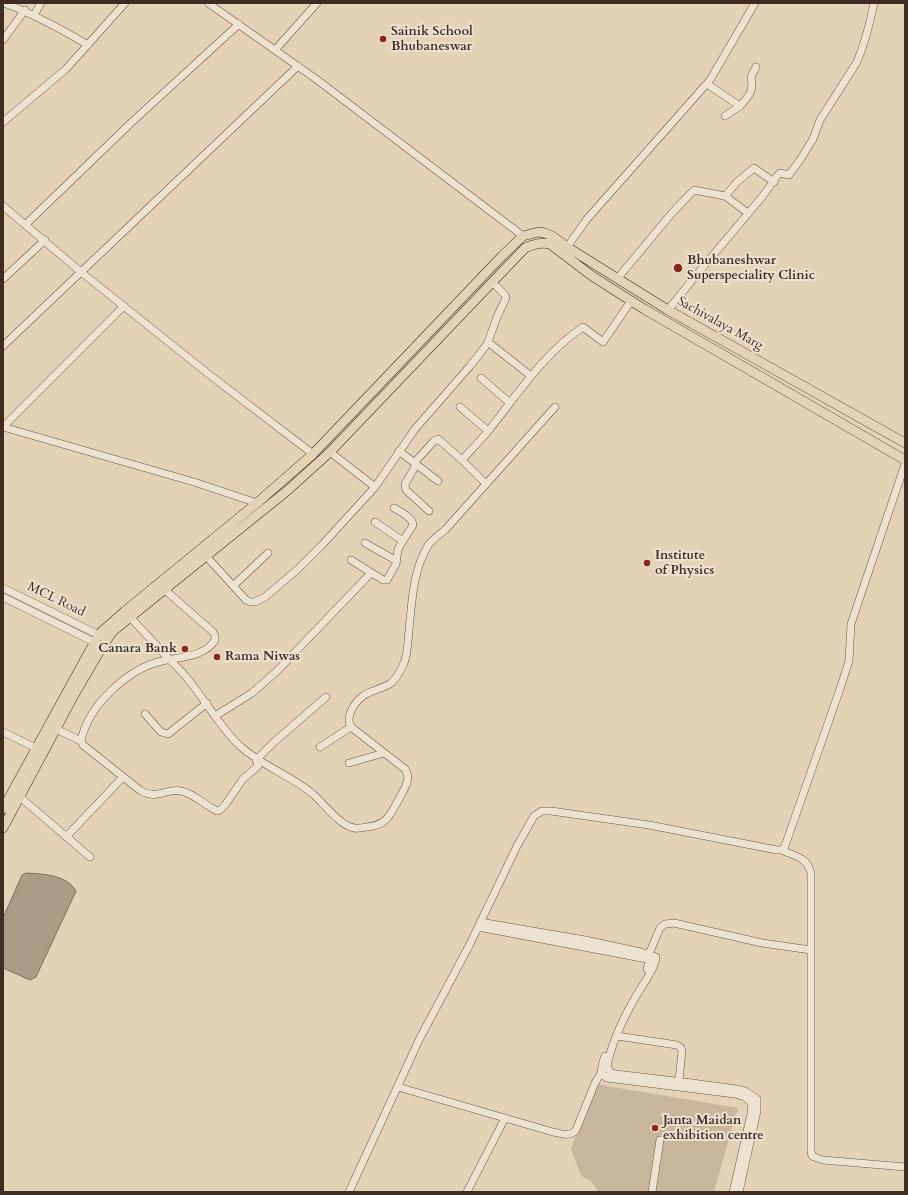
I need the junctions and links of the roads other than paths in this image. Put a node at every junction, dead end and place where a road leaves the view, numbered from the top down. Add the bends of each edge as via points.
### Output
1 (4, 3) edge
2 (41, 3) edge
3 (125, 3) edge
4 (208, 3) edge
5 (317, 3) edge
6 (755, 3) edge
7 (874, 3) edge
8 (25, 10) junction
9 (34, 15) junction
10 (239, 24) junction
11 (3, 40) edge
12 (88, 45) junction
13 (276, 50) junction
14 (298, 66) junction
15 (756, 67) dead end
16 (707, 84) junction
17 (737, 105) junction
18 (725, 116) dead end
19 (3, 122) edge
20 (774, 182) junction
21 (725, 196) junction
22 (3, 206) edge
23 (748, 213) junction
24 (26, 224) junction
25 (523, 236) junction
26 (45, 240) junction
27 (567, 247) junction
28 (81, 272) junction
29 (3, 279) edge
30 (617, 279) junction
31 (492, 282) junction
32 (631, 301) junction
33 (655, 302) junction
34 (124, 306) junction
35 (668, 310) junction
36 (649, 312) junction
37 (488, 342) junction
38 (3, 346) edge
39 (531, 376) junction
40 (480, 378) dead end
41 (510, 403) junction
42 (460, 407) dead end
43 (555, 407) dead end
44 (3, 427) edge
45 (488, 431) junction
46 (905, 443) edge
47 (400, 451) junction
48 (330, 452) junction
49 (313, 454) junction
50 (462, 460) junction
51 (905, 460) edge
52 (415, 464) junction
53 (905, 464) edge
54 (438, 481) dead end
55 (279, 484) junction
56 (486, 484) junction
57 (375, 487) junction
58 (286, 492) junction
59 (257, 503) junction
60 (394, 508) dead end
61 (430, 511) dead end
62 (375, 522) dead end
63 (403, 541) junction
64 (365, 543) dead end
65 (268, 553) dead end
66 (206, 556) junction
67 (351, 560) dead end
68 (397, 562) junction
69 (371, 573) junction
70 (233, 586) junction
71 (3, 588) edge
72 (165, 590) junction
73 (3, 597) edge
74 (130, 617) junction
75 (100, 641) junction
76 (169, 660) junction
77 (326, 697) dead end
78 (207, 703) junction
79 (145, 714) dead end
80 (215, 716) junction
81 (351, 727) junction
82 (56, 729) junction
83 (3, 732) edge
84 (80, 741) junction
85 (320, 747) dead end
86 (36, 748) junction
87 (384, 753) junction
88 (256, 760) junction
89 (349, 763) dead end
90 (123, 777) junction
91 (20, 797) junction
92 (3, 809) edge
93 (3, 828) edge
94 (66, 838) junction
95 (781, 850) junction
96 (90, 857) dead end
97 (479, 925) junction
98 (811, 950) junction
99 (649, 954) junction
100 (616, 1036) junction
101 (601, 1073) junction
102 (678, 1080) junction
103 (398, 1087) junction
104 (505, 1118) junction
105 (660, 1140) dead end
106 (905, 1166) edge
107 (349, 1192) edge
108 (467, 1192) edge
109 (652, 1192) edge
110 (734, 1192) edge
111 (739, 1192) edge

1 - 8 street
2 - 9 street
3 - 12 street
4 - 10 street
5 - 13 street
6 - 16 street
7 - 20 street via 861,53 820,120 813,139 789,175 780,173
8 - 9 street
8 - 11 street
9 - 12 street
10 - 13 street
10 - 24 street via 133,120
12 - 19 street via 66,69
13 - 14 street
14 - 25 street
14 - 28 street
15 - 17 street via 751,77 751,93
16 - 17 street
16 - 27 street via 587,219
17 - 18 street
20 - 21 street via 754,168
20 - 23 street
21 - 23 street
21 - 30 street via 694,190
22 - 24 street
23 - 35 street
24 - 26 street
25 - 27 main road, Sachivalaya Marg via 545,233
25 - 49 main road
26 - 28 street
26 - 29 street
27 - 30 main road, Sachivalaya Marg
28 - 34 street
28 - 38 street
30 - 33 main road, Sachivalaya Marg
31 - 32 main road via 525,248 544,243 550,244
31 - 37 street via 506,298
31 - 48 main road
32 - 36 main road
32 - 39 street via 603,342 583,327 559,346
33 - 35 main road, Sachivalaya Marg
33 - 36 main road
34 - 44 street
34 - 49 street
35 - 46 main road, Sachivalaya Marg
36 - 51 main road
37 - 39 street
37 - 47 street via 415,429
39 - 41 street
40 - 41 street
41 - 45 street
42 - 45 street
43 - 56 street
44 - 59 street via 194,482
45 - 50 street
47 - 52 street
47 - 57 street
48 - 57 street
48 - 58 main road
49 - 55 main road
50 - 52 street via 438,439
50 - 56 street
52 - 54 street
52 - 61 street via 405,484 406,490
53 - 95 street via 851,624 849,661 785,846
55 - 58 main road
55 - 59 main road
56 - 81 street via 430,543 416,575 405,662 390,684 363,696 354,706 348,717
57 - 70 street via 298,569 265,597 251,602
58 - 66 main road
59 - 75 main road via 137,602
60 - 63 street via 413,522 413,527
62 - 63 street
63 - 68 street via 398,549
64 - 68 street
65 - 70 street
66 - 70 street
66 - 72 main road
67 - 69 street
68 - 69 street via 387,580
69 - 80 street via 276,672 252,693
71 - 75 street, MCL Road
72 - 74 main road
72 - 76 street via 215,636 213,642 203,651
73 - 75 street, MCL Road
74 - 75 main road
74 - 76 street
75 - 82 main road
75 - 86 main road
76 - 78 street
76 - 84 street via 148,665 116,686 93,712
77 - 88 street
78 - 79 street via 168,734 161,732
78 - 80 street
80 - 88 street via 224,729
81 - 85 street
81 - 87 street
82 - 84 street
82 - 91 main road
83 - 86 street
84 - 90 street
86 - 92 main road
87 - 88 street via 405,769 408,774 407,782 385,822 376,826 355,828 336,817 308,790
87 - 89 street
88 - 90 street via 258,766 243,779 226,805 217,811 182,791 148,795
90 - 94 street
91 - 93 main road
91 - 94 street
94 - 96 street
95 - 97 street via 648,825 542,811 530,822
95 - 98 street via 803,859 809,865
97 - 99 street via 585,940
97 - 101 street via 649,961 612,1037
97 - 103 street via 419,1040
98 - 99 street via 762,943 674,923 665,924 660,928
98 - 106 street via 812,1156 823,1160
99 - 100 street via 656,957 656,960
100 - 102 street via 680,1047 682,1051
100 - 102 street via 606,1067 611,1073
101 - 104 street via 573,1134 565,1135
101 - 110 street via 612,1080 718,1091 740,1095 750,1101 751,1114
102 - 111 street via 745,1091 757,1099 757,1111
103 - 104 street
103 - 107 street
104 - 108 street
105 - 109 street

